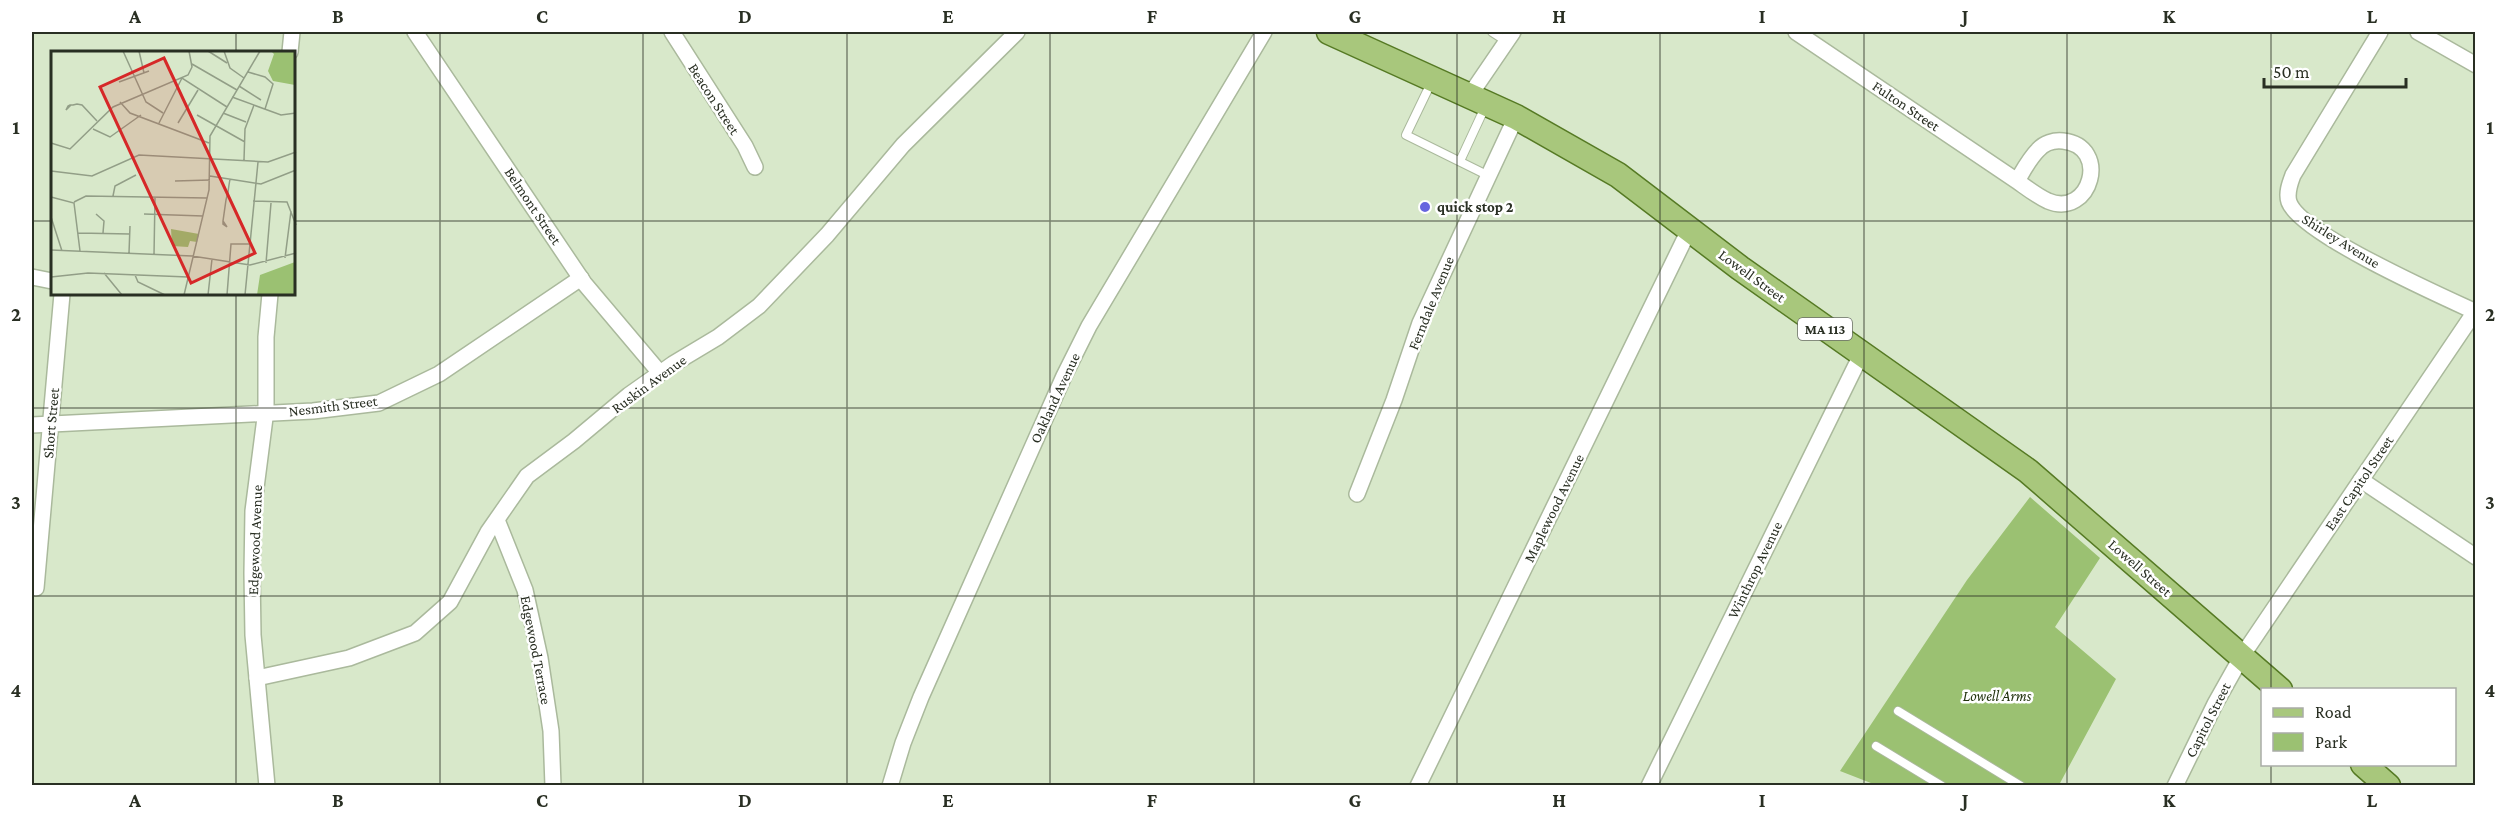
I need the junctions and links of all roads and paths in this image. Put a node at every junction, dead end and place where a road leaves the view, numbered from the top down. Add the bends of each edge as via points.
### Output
1 (292, 32) edge
2 (415, 32) edge
3 (672, 32) edge
4 (1017, 32) edge
5 (1264, 32) edge
6 (1329, 32) edge
7 (1492, 32) edge
8 (1796, 32) edge
9 (2380, 32) edge
10 (2418, 32) edge
11 (1509, 36) edge
12 (290, 51) edge
13 (2475, 65) edge
14 (1433, 79) junction
15 (1479, 99) junction
16 (1516, 117) junction
17 (1460, 161) junction
18 (755, 166) dead end
19 (1490, 176) junction
20 (2017, 181) junction
21 (1689, 230) junction
22 (32, 278) edge
23 (581, 278) junction
24 (51, 281) edge
25 (62, 296) edge
26 (270, 296) edge
27 (2475, 311) edge
28 (1861, 355) junction
29 (660, 373) junction
30 (265, 413) junction
31 (51, 423) junction
32 (32, 425) edge
33 (2361, 480) junction
34 (1357, 494) dead end
35 (497, 520) junction
36 (2475, 557) edge
37 (36, 588) dead end
38 (2242, 656) junction
39 (257, 678) junction
40 (2278, 688) edge
41 (1898, 711) dead end
42 (1876, 746) dead end
43 (2364, 766) edge
44 (1425, 783) edge
45 (267, 786) edge
46 (553, 786) edge
47 (890, 786) edge
48 (1649, 786) edge
49 (1942, 786) edge
50 (2021, 786) edge
51 (2175, 786) edge
52 (2388, 786) edge

1 - 12 street
2 - 23 street, Belmont Street
3 - 18 street, Beacon Street
4 - 29 street, Ruskin Avenue via 903,145 827,235 759,306
5 - 47 street, Oakland Avenue via 1113,284 1064,376 921,697
6 - 14 main road, Lowell Street / MA 113
7 - 11 lane
8 - 20 street, Fulton Street
9 - 27 street, Shirley Avenue via 2293,175 2289,202 2302,219 2365,258
10 - 13 street
11 - 15 street
14 - 15 main road, Lowell Street / MA 113
14 - 17 lane via 1406,135
15 - 16 main road, Lowell Street / MA 113
15 - 17 lane
16 - 19 street, Ferndale Avenue
16 - 21 main road, Lowell Street / MA 113 via 1618,175
17 - 19 lane
19 - 34 street, Ferndale Avenue via 1420,323
20 - 20 street, Fulton Street via 2050,202 2070,202 2085,191 2092,172 2079,146 2058,140 2038,149
21 - 28 main road, Lowell Street / MA 113
21 - 44 street, Maplewood Avenue
22 - 24 street
23 - 29 street, Belmont Street
23 - 30 street, Nesmith Street via 439,374 379,403
25 - 31 street, Short Street
26 - 30 street, Edgewood Avenue
27 - 33 street, East Capitol Street
28 - 38 main road, Lowell Street / MA 113 via 2028,471
28 - 48 street, Winthrop Avenue
29 - 35 street, Ruskin Avenue via 527,476
30 - 31 street, Nesmith Street
30 - 39 street, Edgewood Avenue via 254,511 253,635
31 - 32 street, Nesmith Street
31 - 37 street, Short Street
33 - 36 street
33 - 38 street, East Capitol Street
35 - 39 street, Ruskin Avenue via 450,602 414,633 349,658
35 - 46 street, Edgewood Terrace via 525,590 540,658 551,731
38 - 40 main road, Lowell Street / MA 113
38 - 51 street, Capitol Street
39 - 45 street, Edgewood Avenue
41 - 50 lane
42 - 49 lane
43 - 52 main road

